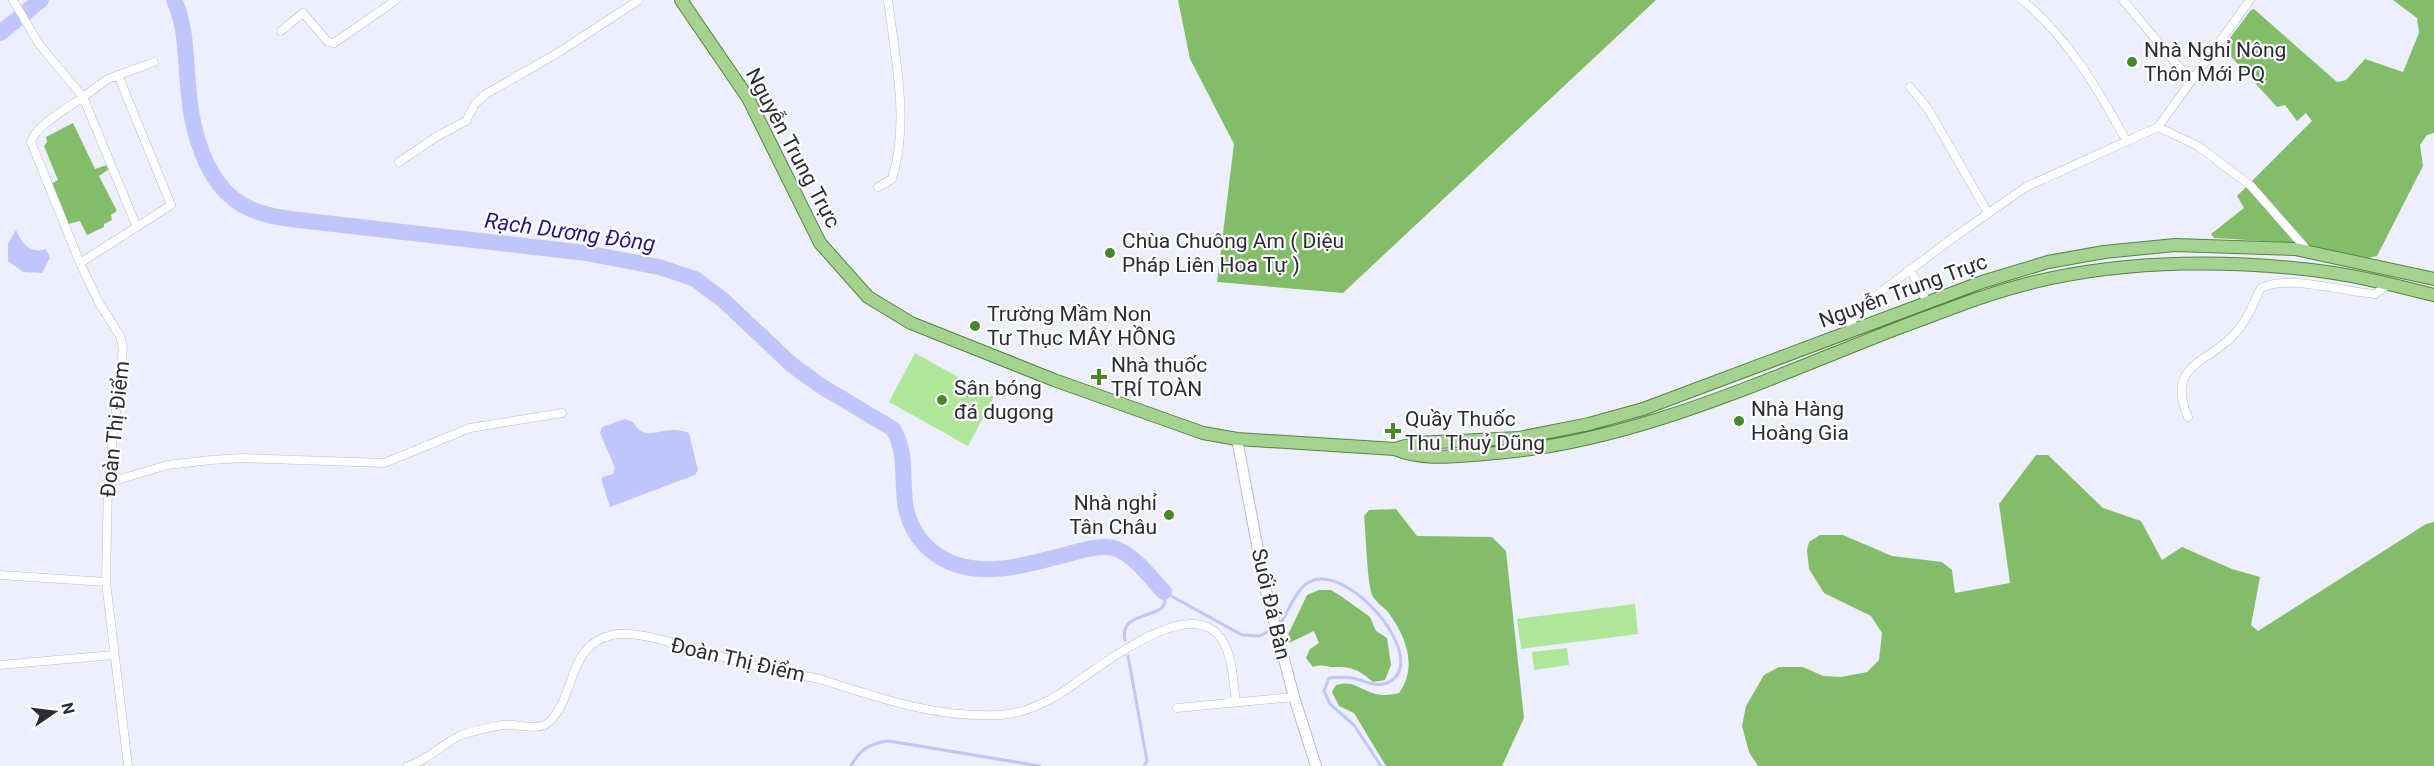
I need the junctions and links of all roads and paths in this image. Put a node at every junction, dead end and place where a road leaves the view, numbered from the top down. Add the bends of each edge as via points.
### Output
1 (14, 0) edge
2 (396, 0) edge
3 (639, 0) edge
4 (681, 0) edge
5 (888, 0) edge
6 (2022, 0) edge
7 (2123, 0) edge
8 (2250, 0) edge
9 (282, 31) dead end
10 (154, 62) dead end
11 (118, 75) junction
12 (2192, 77) junction
13 (1910, 87) dead end
14 (83, 97) junction
15 (2158, 127) junction
16 (2127, 142) junction
17 (399, 162) dead end
18 (878, 187) dead end
19 (1988, 213) junction
20 (136, 225) junction
21 (2308, 251) junction
22 (80, 263) junction
23 (1910, 269) junction
24 (2434, 279) edge
25 (2389, 284) junction
26 (2434, 295) edge
27 (1927, 302) junction
28 (1935, 315) junction
29 (1849, 331) junction
30 (562, 413) dead end
31 (2188, 417) dead end
32 (1238, 439) junction
33 (1395, 448) junction
34 (108, 483) junction
35 (0, 575) edge
36 (106, 582) junction
37 (113, 655) junction
38 (0, 665) edge
39 (1294, 697) junction
40 (1236, 702) junction
41 (1177, 708) dead end
42 (128, 766) edge
43 (408, 766) edge
44 (1316, 766) edge

1 - 14 street via 39,44
2 - 9 street via 334,43 328,42 303,13
3 - 17 street via 486,94 466,121
4 - 32 main road, Nguyễn Trung Trực via 748,98 820,243 868,297 911,323 1054,380 1177,425
5 - 18 street via 901,109 900,145 892,179
6 - 16 street via 2055,30 2104,100
7 - 12 street via 2177,65
8 - 12 street
10 - 11 street
11 - 14 street
11 - 20 street via 171,202 170,207
12 - 15 street
13 - 19 street via 1928,110
14 - 20 street
14 - 22 street, Đoàn Thị Điểm via 32,136 31,142
15 - 16 street
15 - 21 street via 2198,146 2251,186
16 - 19 street via 2026,188
19 - 23 street
20 - 22 street
21 - 24 main road, Nguyễn Trung Trực
21 - 27 main road, Nguyễn Trung Trực via 2175,245 2104,252 2048,262
22 - 34 street, Đoàn Thị Điểm via 123,348
23 - 27 street
23 - 29 street via 1856,311
25 - 26 main road, Nguyễn Trung Trực
25 - 28 main road, Nguyễn Trung Trực via 2333,273 2226,264 2143,266 2036,281 1990,293
25 - 31 street via 2375,294 2288,282 2261,288 2247,320 2232,337 2188,369 2181,390
27 - 28 main road
27 - 29 main road, Nguyễn Trung Trực
28 - 33 main road, Nguyễn Trung Trực via 1661,420 1601,437 1508,453 1412,456
29 - 33 main road, Nguyễn Trung Trực via 1643,409 1589,424 1519,438 1416,443
30 - 34 street via 470,428 384,463 210,460 167,465
32 - 33 main road, Nguyễn Trung Trực
32 - 39 street, Suối Đá Bàn via 1265,588
34 - 36 street, Đoàn Thị Điểm
35 - 36 street
36 - 37 street, Đoàn Thị Điểm
37 - 38 street
37 - 42 street, Đoàn Thị Điểm
39 - 40 street
39 - 44 street, Suối Đá Bàn
40 - 41 street
40 - 43 street, Đoàn Thị Điểm via 1225,645 1211,629 1198,625 1166,629 1109,658 1065,691 1030,708 1002,715 968,715 867,696 806,676 635,635 611,635 585,649 548,723 538,727 502,725 461,735

